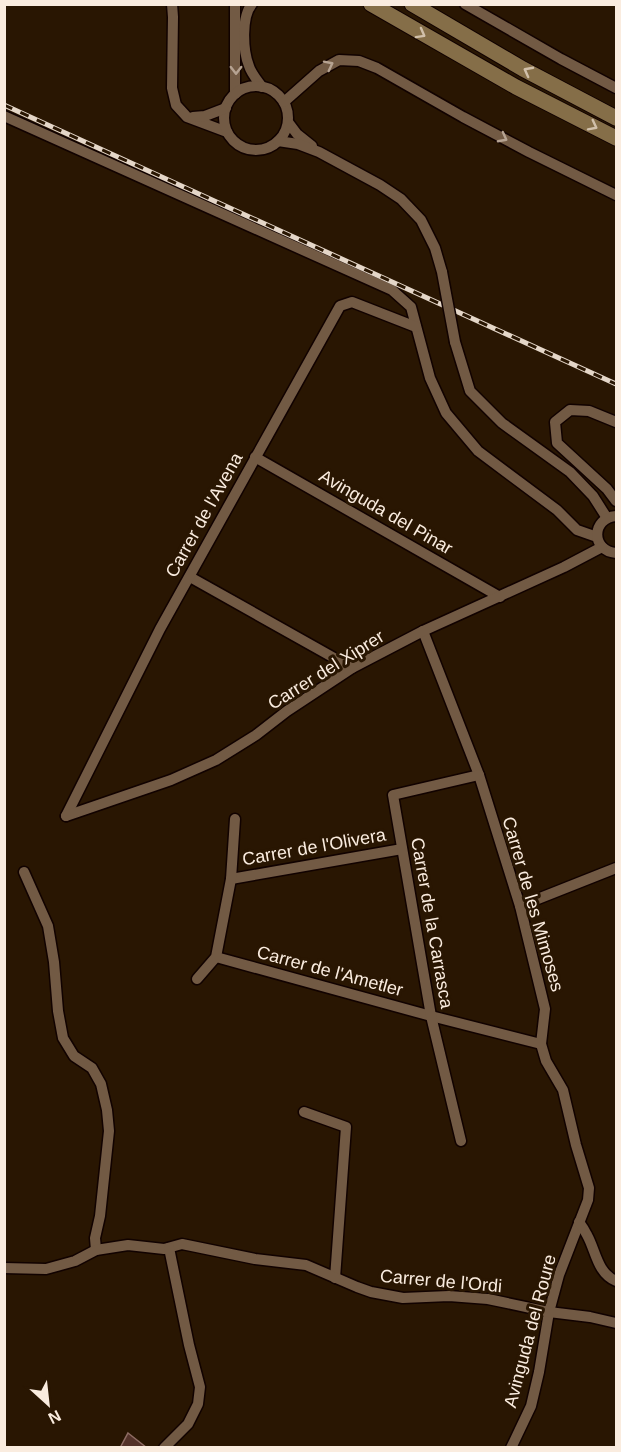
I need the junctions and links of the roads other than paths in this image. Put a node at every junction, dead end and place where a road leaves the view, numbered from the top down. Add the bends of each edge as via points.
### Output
1 (172, 4) edge
2 (235, 4) edge
3 (252, 4) edge
4 (371, 4) edge
5 (412, 4) edge
6 (465, 4) edge
7 (262, 87) junction
8 (616, 88) edge
9 (235, 94) junction
10 (284, 102) junction
11 (225, 108) junction
12 (4, 116) edge
13 (186, 117) junction
14 (616, 118) edge
15 (288, 122) junction
16 (227, 132) junction
17 (616, 138) edge
18 (278, 141) junction
19 (319, 152) junction
20 (616, 195) edge
21 (416, 327) junction
22 (616, 422) edge
23 (255, 457) junction
24 (616, 501) edge
25 (612, 517) edge
26 (600, 542) junction
27 (616, 553) edge
28 (190, 577) junction
29 (501, 597) junction
30 (423, 631) junction
31 (352, 668) junction
32 (479, 775) junction
33 (66, 816) joint
34 (235, 819) dead end
35 (402, 849) junction
36 (616, 868) edge
37 (24, 872) dead end
38 (231, 879) junction
39 (520, 906) junction
40 (216, 957) junction
41 (197, 979) dead end
42 (431, 1016) junction
43 (541, 1044) junction
44 (304, 1112) dead end
45 (461, 1142) dead end
46 (589, 1188) joint
47 (579, 1222) junction
48 (169, 1248) junction
49 (96, 1250) junction
50 (4, 1268) edge
51 (335, 1278) junction
52 (616, 1281) edge
53 (549, 1312) junction
54 (616, 1323) edge
55 (164, 1448) edge
56 (511, 1448) edge

1 - 13 street via 172,88 176,105
2 -> 9 street
3 - 7 street via 244,22 246,54 249,68
4 -> 17 main road via 516,87
14 -> 5 main road
6 - 8 street
7 - 9 street via 252,86
7 - 10 street
9 - 11 street
10 - 15 street
10 -> 20 street via 319,71 339,60 359,61
11 - 13 street via 205,116
11 - 16 street
12 - 21 street via 392,290 411,307
13 - 16 street
15 - 18 street
15 - 19 street
16 - 18 street via 249,150 268,148
18 - 19 street
19 - 25 street, bridge via 380,185 422,220 442,272 454,342 470,391 502,423 570,472
21 - 23 street, Carrer de l'Avena via 352,302 340,306
21 - 26 street via 430,378 446,413 478,450 558,510 577,530
22 - 24 street via 589,411 570,410 555,422 556,443
23 - 28 street, Carrer de l'Avena
23 - 29 street, Avinguda del Pinar
25 - 26 street via 599,526
26 - 27 street via 606,551
26 - 29 street, Carrer del Xiprer via 564,567
28 - 31 street
28 - 33 street, Carrer de l'Avena via 159,629
29 - 30 street, Carrer del Xiprer
30 - 31 street, Carrer del Xiprer
30 - 32 street, Carrer de les Mimoses
31 - 33 street, Carrer del Xiprer via 216,760
32 - 35 street, Carrer de la Carrasca via 393,795
32 - 39 street, Carrer de les Mimoses
34 - 38 street
35 - 38 street, Carrer de l'Olivera
35 - 42 street, Carrer de la Carrasca
36 - 39 street
37 - 49 street via 48,926 63,1038 74,1056 92,1068 107,1110 109,1131
38 - 40 street
39 - 43 street, Carrer de les Mimoses via 545,1009
40 - 41 street
40 - 42 street, Carrer de l'Ametler
42 - 43 street, Carrer de l'Ametler
42 - 45 street, Carrer de la Carrasca
43 - 46 street, Carrer de les Mimoses via 563,1090
44 - 51 street via 346,1127
46 - 47 street, Avinguda del Roure
47 - 52 street via 600,1266
47 - 53 street, Avinguda del Roure via 558,1275
48 - 49 street, Carrer de l'Ordi via 128,1245
48 - 51 street, Carrer de l'Ordi via 182,1244 306,1265
48 - 55 street via 200,1387 198,1404 188,1424
49 - 50 street, Carrer de l'Ordi via 46,1269
51 - 53 street, Carrer de l'Ordi via 371,1292 403,1298 488,1299
53 - 54 street, Carrer de l'Ordi
53 - 56 street, Avinguda del Roure via 531,1406

